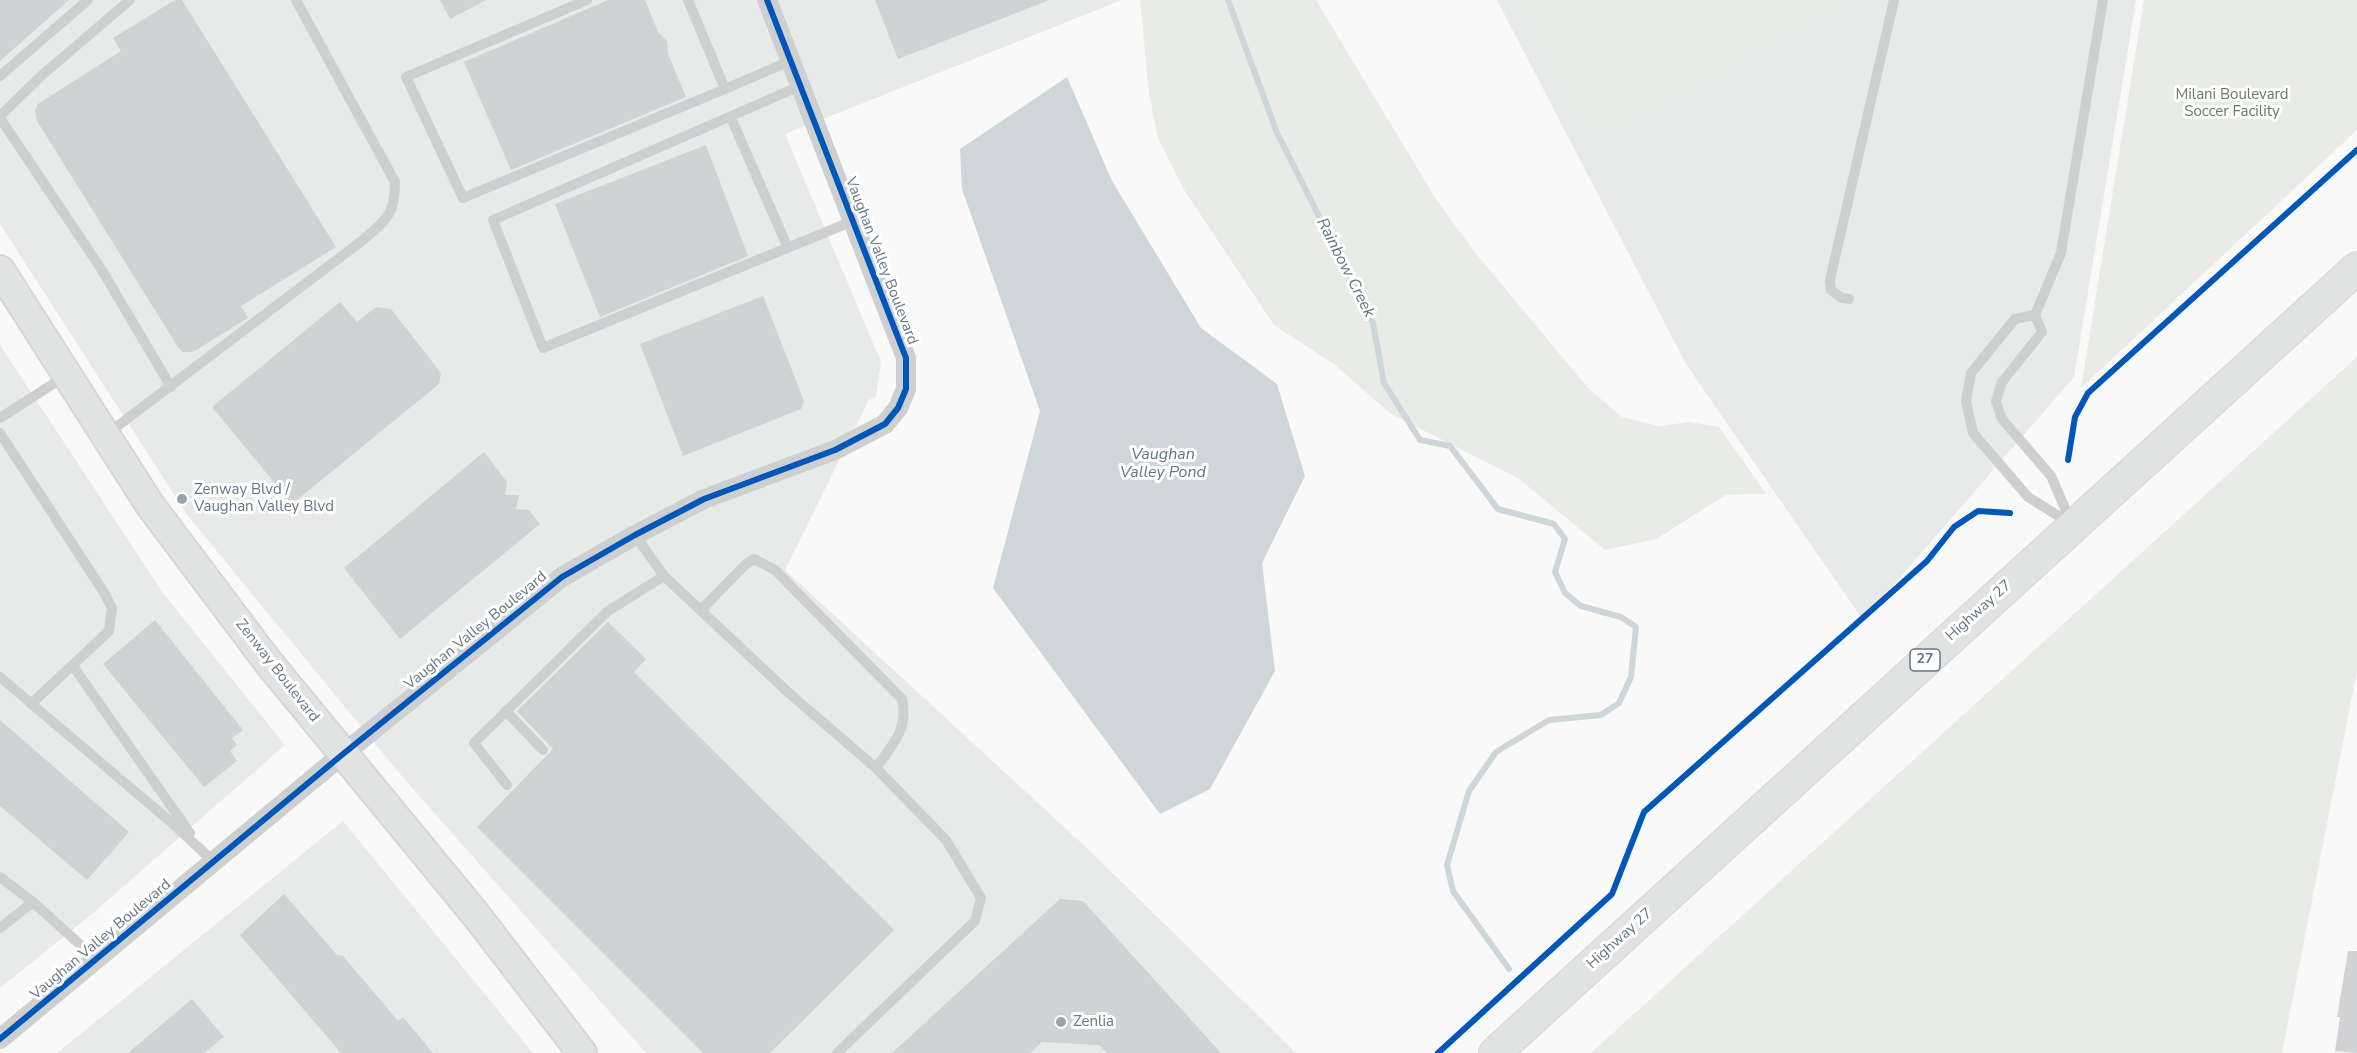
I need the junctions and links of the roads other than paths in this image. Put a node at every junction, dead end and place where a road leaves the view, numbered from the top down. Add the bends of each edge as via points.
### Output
1 (88, 0) edge
2 (130, 0) edge
3 (296, 0) edge
4 (587, 0) edge
5 (688, 0) edge
6 (766, 0) edge
7 (1894, 0) edge
8 (2103, 0) edge
9 (790, 61) junction
10 (0, 76) edge
11 (800, 86) junction
12 (725, 88) junction
13 (0, 117) edge
14 (731, 118) junction
15 (853, 221) junction
16 (788, 248) junction
17 (2357, 268) edge
18 (0, 270) edge
19 (1849, 299) dead end
20 (2035, 315) junction
21 (67, 375) junction
22 (171, 387) junction
23 (0, 418) edge
24 (0, 433) edge
25 (106, 435) junction
26 (2073, 525) junction
27 (635, 535) junction
28 (664, 576) junction
29 (701, 610) junction
30 (73, 666) junction
31 (0, 677) edge
32 (32, 704) junction
33 (506, 711) junction
34 (543, 750) dead end
35 (343, 754) junction
36 (876, 768) junction
37 (507, 785) dead end
38 (208, 856) junction
39 (0, 877) edge
40 (33, 902) junction
41 (0, 928) edge
42 (96, 959) junction
43 (0, 1039) edge
44 (582, 1053) edge
45 (837, 1053) edge
46 (1495, 1053) edge

1 - 10 lane
2 - 13 lane via 41,76
3 - 22 lane via 395,183 389,218
4 - 12 lane via 406,77 463,198
5 - 12 lane
6 - 9 street, Vaughan Valley Boulevard
7 - 19 lane via 1830,280 1831,290
8 - 20 lane via 2061,253
9 - 11 street, Vaughan Valley Boulevard
9 - 12 lane
11 - 14 lane
11 - 15 street, Vaughan Valley Boulevard
13 - 22 lane via 100,267
14 - 16 lane
14 - 16 lane via 494,220 543,348
15 - 16 lane
15 - 27 street, Vaughan Valley Boulevard via 906,358 906,389 898,408 885,424 836,450 704,499
17 - 26 main road, Highway 27 / 27
18 - 21 street, Zenway Boulevard
20 - 26 lane via 2042,332 2002,382 1996,401 2002,418 2051,476
20 - 26 lane via 2015,319 1971,373 1966,401 1973,432 2028,497
21 - 23 lane
21 - 25 street, Zenway Boulevard
22 - 25 lane
24 - 30 lane via 112,608 109,631
25 - 35 street, Zenway Boulevard via 156,513
26 - 46 main road, Highway 27 / 27
27 - 28 lane
27 - 35 street, Vaughan Valley Boulevard via 562,577
28 - 29 lane
28 - 33 lane via 608,611
29 - 36 lane
29 - 36 lane via 754,560 775,570 902,699 906,715 896,739
30 - 32 lane
30 - 38 lane
31 - 32 lane
32 - 38 lane
33 - 34 lane
33 - 37 lane via 474,743
35 - 38 street, Vaughan Valley Boulevard
35 - 44 street, Zenway Boulevard via 476,915
36 - 45 lane via 946,840 981,898 975,921
38 - 42 street, Vaughan Valley Boulevard
39 - 40 lane
40 - 41 lane
40 - 42 lane
42 - 43 street, Vaughan Valley Boulevard

